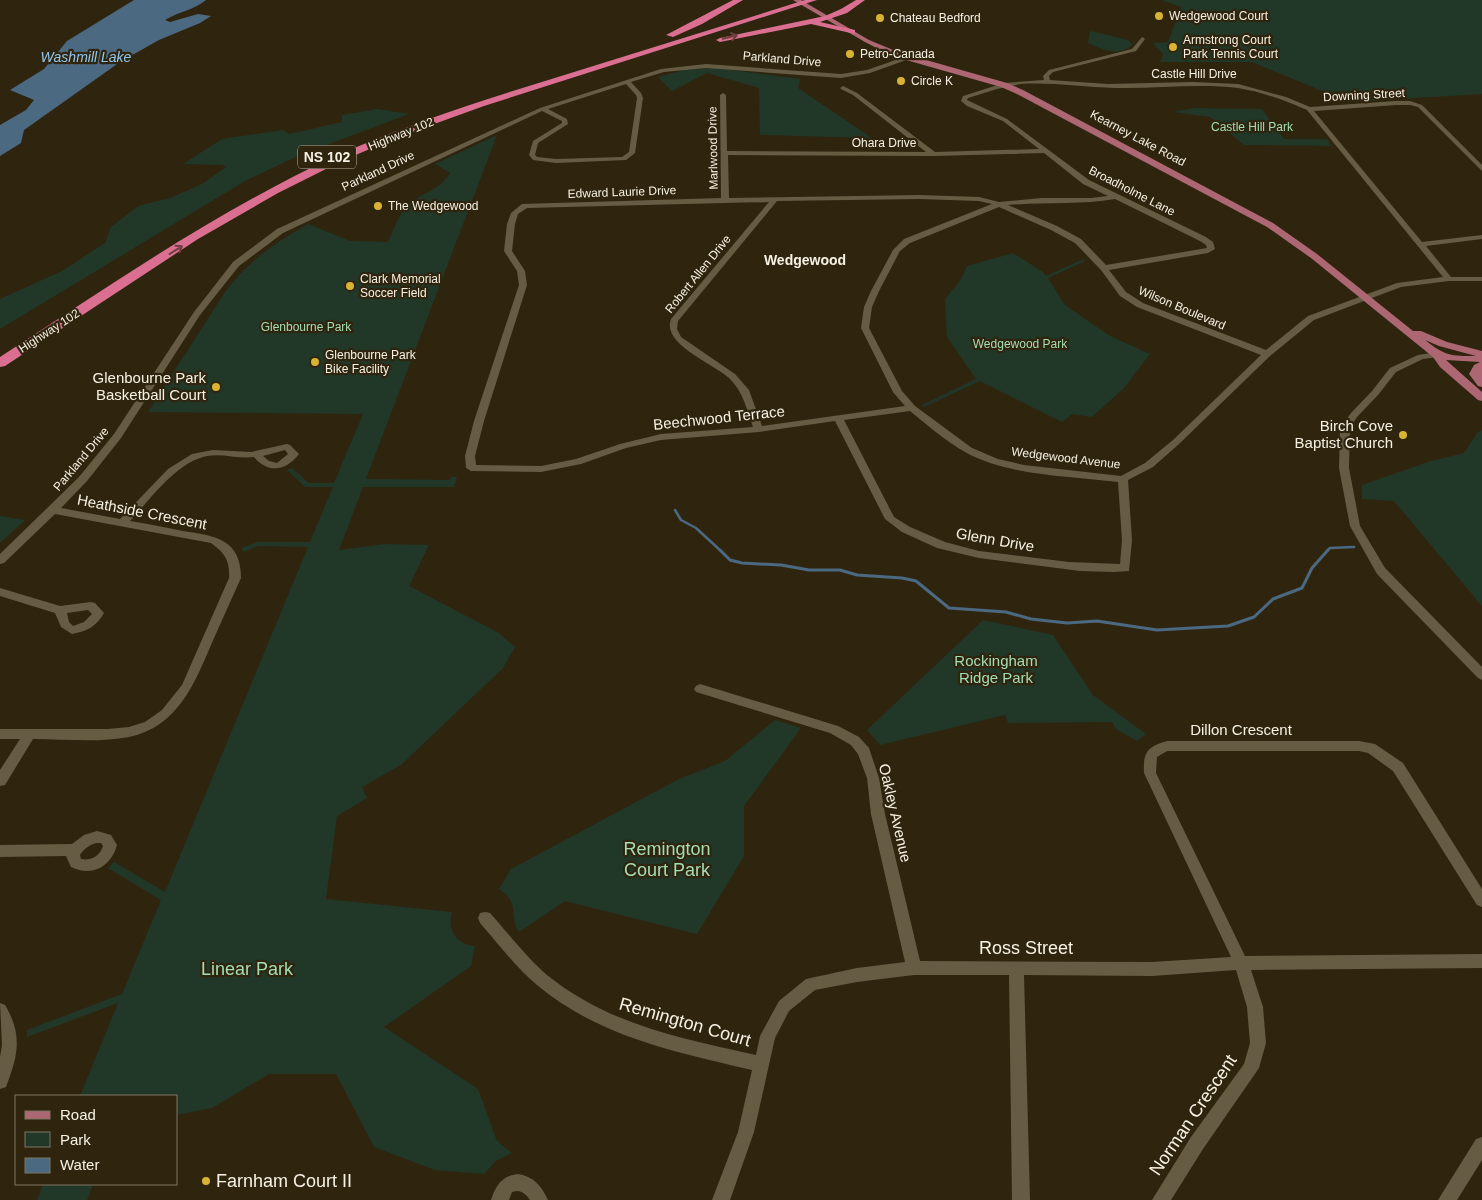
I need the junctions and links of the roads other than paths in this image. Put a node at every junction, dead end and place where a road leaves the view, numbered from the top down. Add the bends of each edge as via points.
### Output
1 (739, 0) edge
2 (800, 0) edge
3 (813, 0) edge
4 (861, 0) edge
5 (791, 4) edge
6 (844, 11) junction
7 (827, 18) junction
8 (802, 23) junction
9 (841, 26) junction
10 (852, 32) junction
11 (1142, 39) dead end
12 (907, 58) junction
13 (626, 82) junction
14 (1047, 83) junction
15 (1004, 85) junction
16 (843, 88) dead end
17 (512, 89) junction
18 (723, 95) dead end
19 (480, 105) junction
20 (542, 109) junction
21 (1309, 109) junction
22 (1045, 151) junction
23 (723, 153) junction
24 (933, 154) junction
25 (1482, 169) edge
26 (1114, 197) junction
27 (776, 199) junction
28 (725, 200) junction
29 (999, 204) junction
30 (1482, 237) edge
31 (1422, 244) junction
32 (1104, 268) junction
33 (1449, 279) junction
34 (1482, 279) edge
35 (1366, 298) junction
36 (1400, 326) junction
37 (0, 351) edge
38 (1267, 354) junction
39 (1437, 355) junction
40 (1482, 357) edge
41 (0, 363) edge
42 (1482, 365) edge
43 (1482, 384) edge
44 (1482, 398) edge
45 (912, 408) junction
46 (840, 419) junction
47 (759, 429) junction
48 (256, 454) dead end
49 (471, 468) joint
50 (1123, 479) junction
51 (53, 510) junction
52 (122, 523) junction
53 (0, 560) edge
54 (0, 592) edge
55 (60, 610) dead end
56 (1482, 675) edge
57 (700, 688) dead end
58 (0, 734) edge
59 (29, 735) junction
60 (0, 782) edge
61 (75, 850) dead end
62 (0, 851) edge
63 (1482, 901) edge
64 (485, 918) dead end
65 (1482, 961) edge
66 (1242, 963) junction
67 (914, 968) junction
68 (1016, 968) junction
69 (0, 1010) edge
70 (762, 1064) junction
71 (0, 1081) edge
72 (1482, 1146) edge
73 (500, 1200) edge
74 (539, 1200) edge
75 (721, 1200) edge
76 (1022, 1200) edge
77 (1161, 1200) edge
78 (1447, 1200) edge

1 - 17 highway via 676,33
2 - 5 highway, Highway 102 / NS 102
3 - 5 highway, Highway 102 / NS 102
4 - 6 highway
5 - 7 main road, Kearney Lake Road
5 - 17 highway, Highway 102 / NS 102
5 - 19 highway, Highway 102 / NS 102
6 - 7 highway
6 - 9 highway
7 - 8 highway
7 - 9 main road, Kearney Lake Road
8 - 10 highway via 822,24
19 -> 8 highway via 719,40
9 - 10 main road, Kearney Lake Road
10 - 12 main road, Kearney Lake Road
11 - 14 street via 1134,50 1052,72 1046,76
12 - 13 street, Parkland Drive via 868,72 842,76 689,66 663,70
12 - 15 main road, Kearney Lake Road
13 - 20 street, Parkland Drive
13 - 20 street via 640,98 632,153 624,160 535,159 532,155 535,142 565,124 561,117
14 - 15 street, Castle Hill Drive
14 - 21 street, Castle Hill Drive via 1121,86 1219,83 1268,92
15 - 22 street, Broadholme Lane via 965,97 964,101 1005,120
15 - 35 main road, Kearney Lake Road via 1058,110 1270,225
16 - 24 street
17 - 37 highway, Highway 102 / NS 102 via 390,130 297,171 234,204
18 - 23 street, Marlwood Drive
41 -> 19 highway, Highway 102 / NS 102 via 243,208 377,142
20 - 51 street, Parkland Drive via 318,212 280,231 254,249 236,264 212,294 118,436
21 - 25 street, Downing Street via 1396,102 1420,106
21 - 31 street, Castle Hill Drive
22 - 24 street, Ohara Drive
22 - 26 street, Broadholme Lane via 1086,182
23 - 24 street, Ohara Drive
23 - 28 street, Marlwood Drive
26 - 29 street, Wedgewood Avenue
26 - 32 street, Broadholme Lane via 1203,239 1211,249
27 - 28 street, Edward Laurie Drive
27 - 29 street, Edward Laurie Drive via 919,197 979,199
27 - 47 street, Robert Allen Drive via 674,321 673,329 677,338 732,376 744,390
28 - 49 street, Edward Laurie Drive via 525,206 518,210 511,224 508,251 521,271 523,285 479,421 470,456
29 - 32 street, Wilson Boulevard via 1078,241
29 - 45 street, Wedgewood Avenue via 907,241 897,250 868,307 865,328 898,392
30 - 31 street
31 - 33 street, Castle Hill Drive
32 - 38 street, Wilson Boulevard via 1123,294 1140,305
33 - 34 street, Wedgewood Avenue
33 - 35 street, Wedgewood Avenue via 1400,285
35 - 36 main road, Kearney Lake Road
35 - 38 street, Wedgewood Avenue via 1311,318
36 - 39 main road, Kearney Lake Road
36 - 40 main road
38 - 50 street, Wedgewood Avenue via 1176,442 1149,465
39 - 40 main road, Kearney Lake Road via 1474,361
39 - 43 main road via 1456,364
39 - 44 main road
39 - 56 street via 1421,357 1393,370 1354,415 1345,428 1344,468 1355,526 1381,571
42 - 43 main road via 1475,374
45 - 46 street, Beechwood Terrace
45 - 50 street, Wedgewood Avenue via 969,450 994,462
46 - 47 street, Beechwood Terrace
46 - 50 street, Glenn Drive via 890,519 903,529 938,544 993,556 1097,569 1125,568 1127,540
47 - 49 street, Beechwood Terrace via 661,437 578,462 541,469
48 - 52 street via 220,452 191,458 178,466
51 - 52 street, Heathside Crescent
51 - 53 street, Parkland Drive
52 - 59 street, Heathside Crescent via 214,540 226,549 236,564 232,586 187,687 166,713 149,725 130,732
54 - 55 street
57 - 67 street, Oakley Avenue via 834,729 855,741 864,752 873,778 878,814
58 - 59 street, Heathside Crescent
59 - 60 street
61 - 62 street
63 - 66 street, Dillon Crescent via 1398,767 1372,748 1167,746 1155,750 1149,758 1150,773
64 - 70 street, Remington Court via 541,979 574,1003 623,1028
65 - 66 street, Ross Street
66 - 68 street, Ross Street via 1152,969
66 - 77 street, Norman Crescent via 1255,1007 1258,1043 1251,1068
67 - 68 street, Ross Street
67 - 70 street, Ross Street via 811,984 784,1006 768,1036
68 - 76 street
69 - 71 street via 8,1021 11,1038 9,1059
70 - 75 street, Ross Street via 746,1132
72 - 78 street
73 - 74 street via 509,1184 517,1182 526,1183 534,1189

